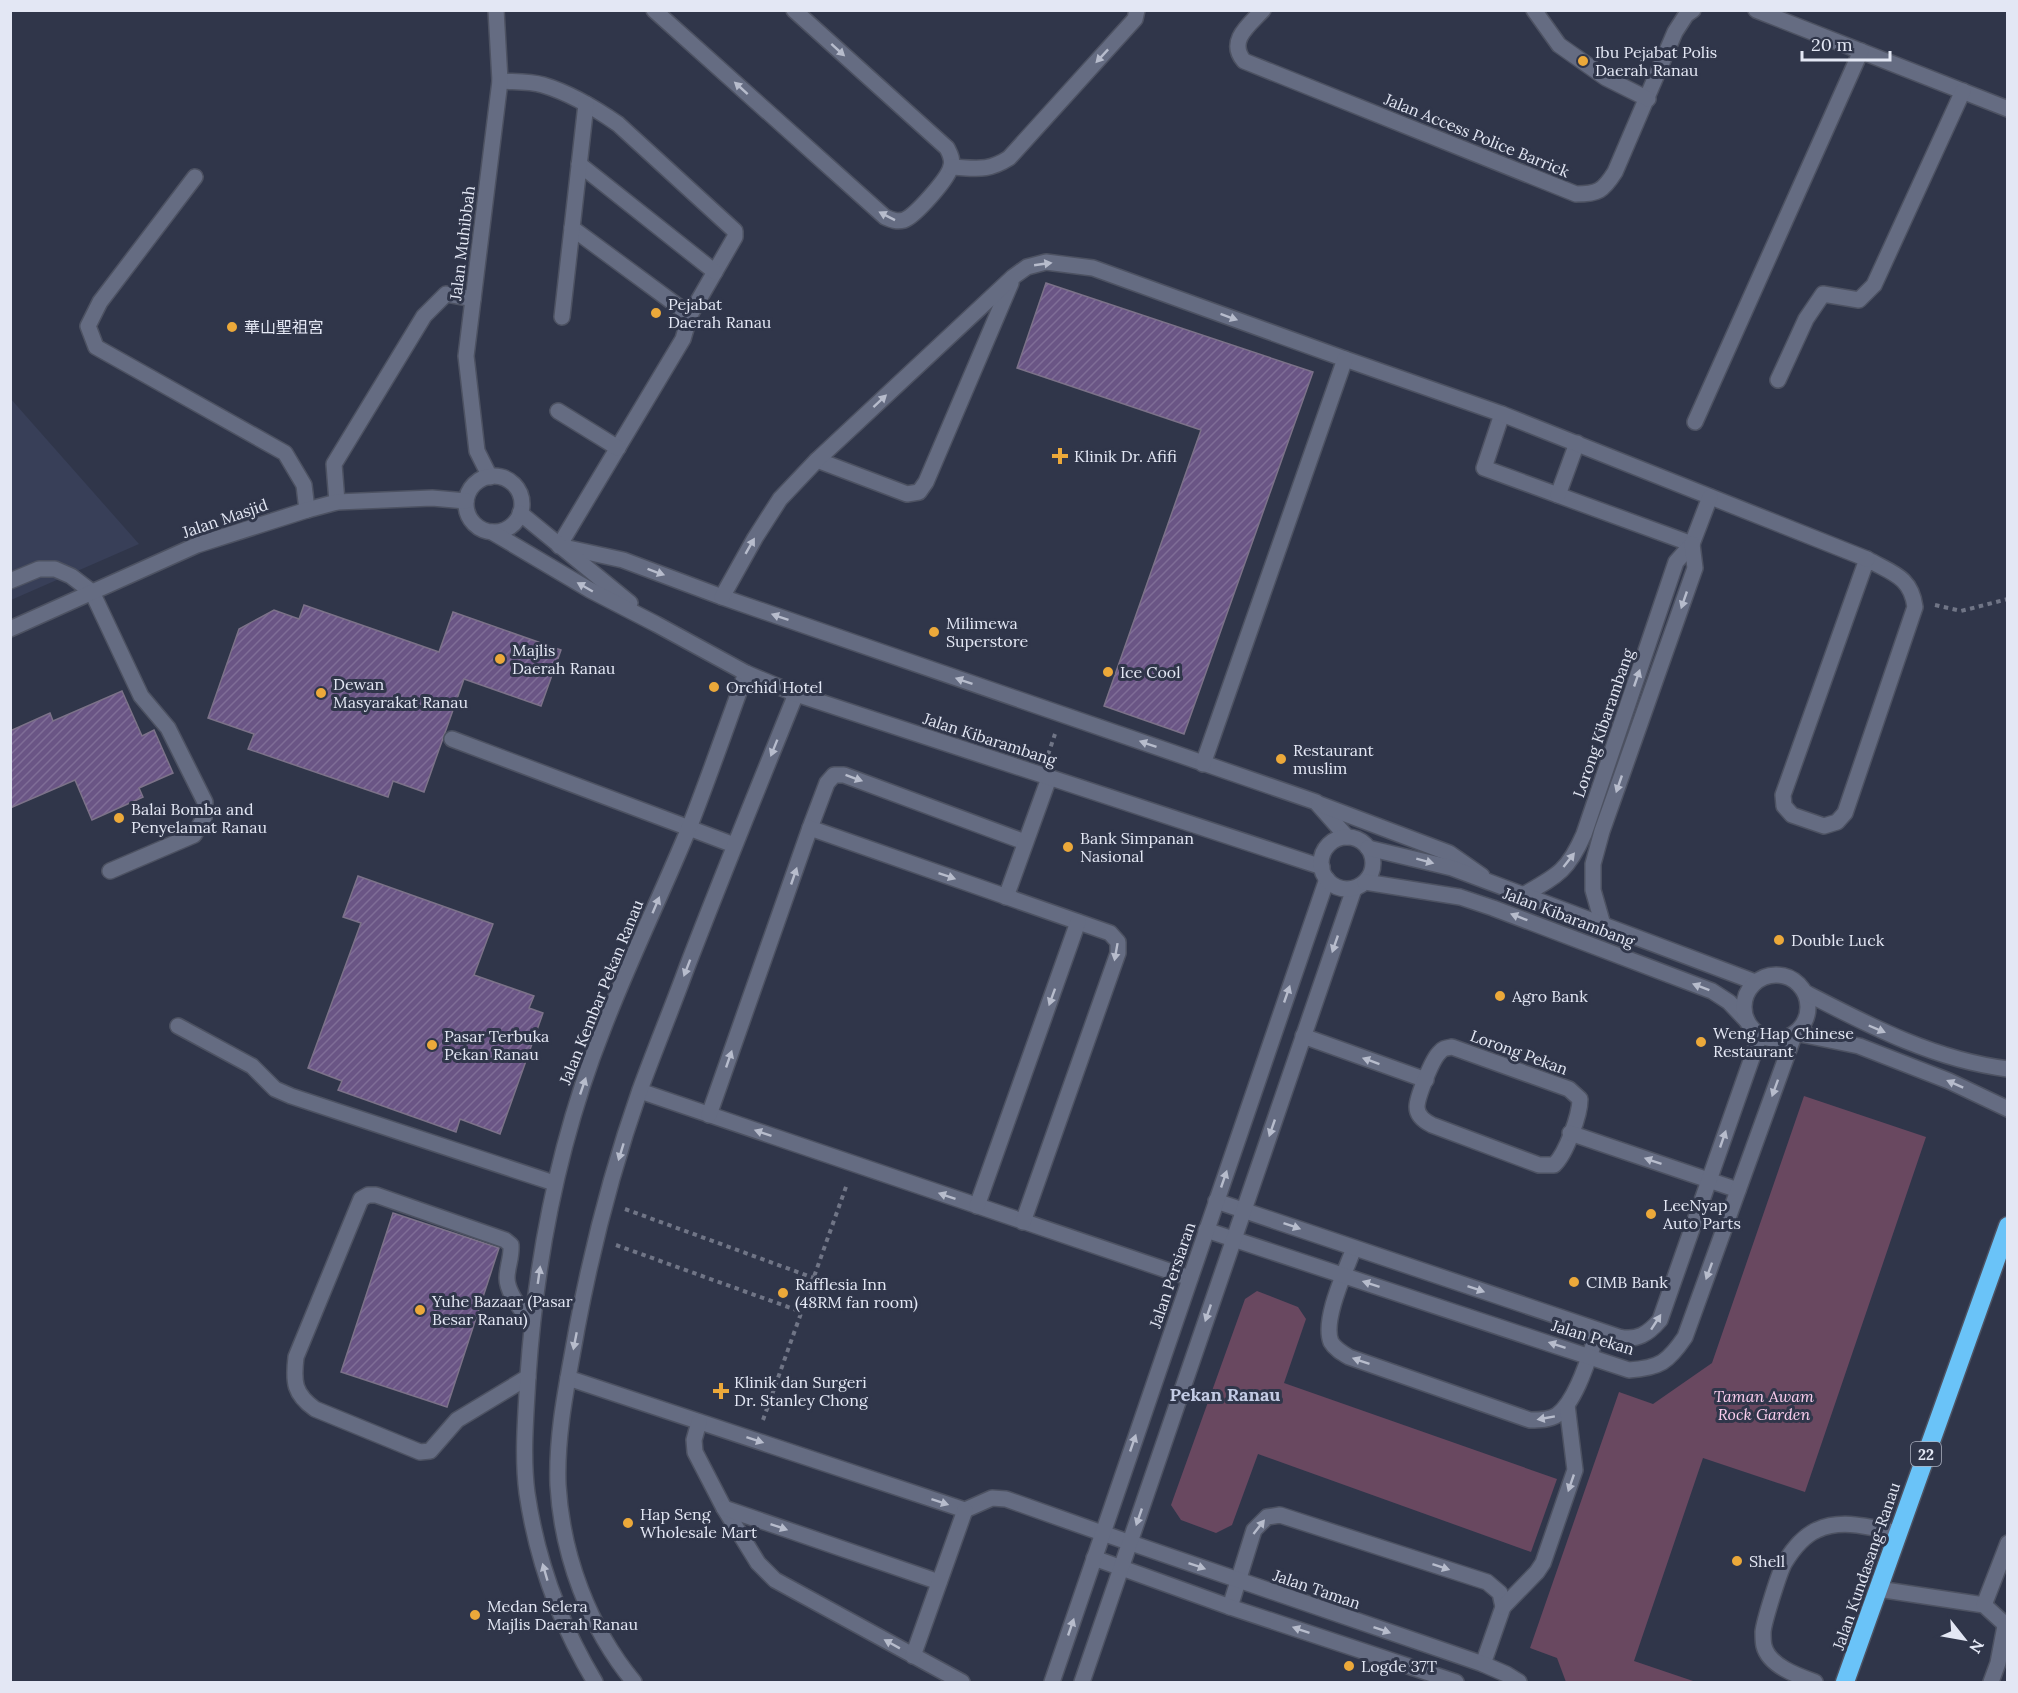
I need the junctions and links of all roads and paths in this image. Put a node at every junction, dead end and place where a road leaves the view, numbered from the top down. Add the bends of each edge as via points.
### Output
1 (496, 10) edge
2 (654, 10) edge
3 (794, 10) edge
4 (1137, 10) edge
5 (1263, 10) edge
6 (1534, 10) edge
7 (1693, 10) edge
8 (1756, 10) edge
9 (1791, 17) edge
10 (1861, 51) junction
11 (500, 81) junction
12 (1963, 91) junction
13 (1648, 99) junction
14 (586, 104) junction
15 (2007, 109) edge
16 (579, 164) junction
17 (951, 167) junction
18 (195, 177) dead end
19 (572, 228) junction
20 (715, 272) junction
21 (1013, 277) junction
22 (473, 298) junction
23 (690, 315) junction
24 (562, 317) dead end
25 (1345, 359) junction
26 (1778, 380) dead end
27 (558, 411) dead end
28 (1502, 414) junction
29 (1695, 422) dead end
30 (1577, 443) junction
31 (618, 448) junction
32 (817, 460) junction
33 (490, 477) junction
34 (1558, 495) junction
35 (1710, 497) junction
36 (466, 501) junction
37 (337, 502) junction
38 (307, 510) junction
39 (520, 513) junction
40 (492, 532) junction
41 (1692, 544) junction
42 (559, 546) junction
43 (1867, 559) junction
44 (10, 581) edge
45 (92, 592) junction
46 (722, 597) junction
47 (1914, 599) junction
48 (2007, 599) edge
49 (656, 624) junction
50 (10, 629) edge
51 (746, 673) junction
52 (796, 694) junction
53 (452, 739) dead end
54 (1203, 764) junction
55 (1049, 777) junction
56 (1316, 802) junction
57 (689, 828) junction
58 (810, 828) junction
59 (1347, 837) junction
60 (1025, 842) junction
61 (734, 845) junction
62 (1368, 848) junction
63 (110, 871) dead end
64 (1324, 873) junction
65 (1492, 883) junction
66 (1359, 886) junction
67 (1523, 895) junction
68 (1006, 897) junction
69 (1078, 922) junction
70 (1604, 925) junction
71 (1755, 982) junction
72 (1806, 993) junction
73 (1747, 1021) junction
74 (178, 1026) dead end
75 (1795, 1033) junction
76 (1760, 1035) junction
77 (1303, 1036) junction
78 (2007, 1069) edge
79 (1426, 1080) junction
80 (640, 1091) junction
81 (2007, 1109) edge
82 (709, 1115) junction
83 (1570, 1133) junction
84 (854, 1164) junction
85 (1709, 1180) junction
86 (554, 1183) junction
87 (1738, 1190) junction
88 (1216, 1201) junction
89 (606, 1203) junction
90 (977, 1206) junction
91 (1244, 1210) junction
92 (1023, 1222) junction
93 (2007, 1226) edge
94 (1206, 1230) junction
95 (597, 1238) junction
96 (1234, 1239) junction
97 (1354, 1248) junction
98 (1344, 1275) junction
99 (814, 1278) junction
100 (1190, 1278) junction
101 (802, 1312) junction
102 (532, 1324) junction
103 (1598, 1331) junction
104 (1589, 1356) junction
105 (528, 1377) junction
106 (568, 1378) junction
107 (1567, 1405) junction
108 (699, 1422) junction
109 (756, 1441) junction
110 (724, 1508) junction
111 (965, 1510) junction
112 (1102, 1533) junction
113 (1898, 1533) junction
114 (1130, 1543) junction
115 (2006, 1549) edge
116 (1094, 1558) junction
117 (1121, 1568) junction
118 (1238, 1580) junction
119 (939, 1582) junction
120 (1878, 1589) junction
121 (1984, 1605) junction
122 (1230, 1606) junction
123 (1503, 1607) junction
124 (2006, 1627) edge
125 (913, 1656) junction
126 (1483, 1664) junction
127 (595, 1683) edge
128 (634, 1683) edge
129 (962, 1683) edge
130 (1052, 1683) edge
131 (1082, 1683) edge
132 (1456, 1683) edge
133 (1519, 1683) edge
134 (1815, 1683) edge
135 (1845, 1683) edge
136 (1991, 1683) edge

1 - 11 street, Jalan Muhibbah
17 -> 2 street via 947,177 910,216 902,220 885,217
3 -> 17 street via 947,148
4 -> 17 street via 1135,20 1008,158 995,167
5 - 13 street, Jalan Access Police Barrick via 1240,34 1237,47 1244,61 1576,194 1592,194 1606,187
6 - 13 street via 1559,45 1606,78
7 - 13 street, Jalan Access Police Barrick via 1675,32
8 - 9 street
9 - 10 street
10 - 12 street
10 - 29 street
11 - 14 street via 541,85
11 - 22 street, Jalan Muhibbah
12 - 15 street
12 - 26 street via 1874,285 1859,300 1823,294 1806,319
14 - 16 street
14 - 20 street via 618,124 735,231
16 - 19 street
16 - 20 street
18 - 38 street via 100,302 88,326 96,346 285,453 304,485
19 - 23 street
19 - 24 street
20 - 23 street
21 -> 25 street via 1027,267 1046,262 1093,268
32 -> 21 street
21 - 32 street via 919,492 907,494
22 - 33 street, Jalan Muhibbah via 466,356 469,391 477,451
22 - 37 street via 447,294 424,316 334,464
23 - 31 street via 683,339
25 - 28 street
25 - 54 street
27 - 31 street
28 - 30 street
28 - 34 street via 1484,468
30 - 34 street
30 - 35 street
31 - 42 street
46 -> 32 street via 780,499
33 - 36 street via 474,485
33 - 39 street via 499,477 515,486 520,495
34 - 41 street
35 - 41 street, Lorong Kibarambang
35 - 43 street
36 - 37 street, Jalan Masjid via 432,498
36 - 40 street via 466,510 476,526
37 - 38 street, Jalan Masjid
38 - 45 street, Jalan Masjid via 197,544
39 - 40 street via 510,527
39 - 42 street, Jalan Kibarambang
49 -> 40 street, Jalan Kibarambang via 590,591
67 -> 41 street, Lorong Kibarambang via 1556,876 1574,857 1676,562
41 -> 70 street, Lorong Kibarambang via 1695,568 1593,864 1593,890
42 -> 46 street via 623,560
42 - 49 street, Jalan Kibarambang
43 - 47 street via 1904,580
43 - 47 street via 1783,795 1784,806 1792,815 1824,826 1837,822 1845,813 1916,607
44 - 45 street via 39,569 55,568
45 - 50 street, Jalan Masjid
45 - 63 street via 141,696 168,728 205,802 204,818 194,835
54 -> 46 street
47 - 48 path via 1961,611
49 - 51 street, Jalan Kibarambang
51 - 52 street, Jalan Kibarambang
51 - 57 street, Jalan Kembar Pekan Ranau
52 - 55 street, Jalan Kibarambang
52 -> 61 street
53 - 57 street
54 - 56 street
55 - 60 street
55 - 64 street, Jalan Kibarambang
56 - 59 street
56 - 65 street via 1449,853
57 - 61 street
86 -> 57 street, Jalan Kembar Pekan Ranau via 602,1030
58 -> 60 street via 827,783 834,775 844,775
58 -> 68 street
82 -> 58 street
59 - 62 street
59 - 64 street via 1325,850
60 - 68 street
61 -> 80 street
62 -> 65 street, Jalan Kibarambang via 1452,868
62 - 66 street via 1372,870
64 - 66 street via 1339,888
88 -> 64 street, Jalan Persiaran
65 - 67 street, Jalan Kibarambang
73 -> 66 street, Jalan Kibarambang via 1712,991 1493,908 1422,890
66 -> 77 street
67 - 70 street, Jalan Kibarambang
68 - 69 street
69 -> 90 street
69 -> 92 street via 1110,933 1118,942 1118,954
70 - 71 street, Jalan Kibarambang
71 - 72 street via 1773,974 1783,975 1792,978
71 - 73 street via 1745,1000
72 - 75 street via 1808,1014
72 -> 78 street via 1871,1027 1954,1059
73 - 76 street
74 - 86 street via 252,1066 275,1089 291,1096
75 - 76 street via 1778,1039
81 -> 75 street via 1949,1081 1859,1046
75 -> 87 street, Jalan Pekan
85 -> 76 street, Jalan Pekan
79 -> 77 street
77 -> 91 street
79 - 83 street, Lorong Pekan via 1417,1107 1425,1121 1528,1161 1554,1165
79 - 83 street, Lorong Pekan via 1438,1054 1444,1048 1458,1048 1576,1094 1580,1106
80 - 82 street
80 -> 89 street
84 -> 82 street
85 -> 83 street
90 -> 84 street
84 - 99 path
85 - 87 street
103 -> 85 street, Jalan Pekan via 1628,1339 1641,1337 1660,1320
102 -> 86 street, Jalan Kembar Pekan Ranau
87 -> 104 street, Jalan Pekan via 1685,1337 1674,1353 1662,1364 1629,1370
88 - 91 street, Jalan Pekan
88 - 94 street, Jalan Persiaran
89 - 95 street
89 - 99 path
90 - 92 street
91 - 96 street
91 -> 97 street, Jalan Pekan
92 - 100 street
93 - 113 highway, Jalan Kundasang-Ranau / 22
94 - 96 street, Jalan Pekan
94 - 100 street, Jalan Persiaran
95 - 101 path
95 -> 106 street
96 - 98 street, Jalan Pekan
96 -> 114 street
97 - 98 street
97 -> 103 street, Jalan Pekan
104 -> 98 street, Jalan Pekan
107 -> 98 street via 1557,1416 1530,1420 1349,1357 1332,1342 1329,1330
99 - 101 path
112 -> 100 street, Jalan Persiaran
101 - 109 path
102 - 105 street, Jalan Kembar Pekan Ranau
102 - 105 street via 508,1288 512,1252 506,1240 368,1195 361,1199 330,1273 296,1357 294,1374 296,1388 315,1409 420,1452 430,1451 457,1420
103 - 104 street
104 - 107 street
127 -> 105 street, Jalan Kembar Pekan Ranau via 552,1598 538,1548 527,1493 524,1441
106 - 108 street
106 - 128 street via 559,1446 563,1526 575,1574 593,1619
107 -> 123 street via 1575,1470 1544,1563
108 -> 109 street
108 - 110 street via 695,1452
109 -> 111 street
110 -> 119 street
125 -> 110 street via 775,1580 758,1563
111 - 112 street, Jalan Taman via 992,1498 1006,1498
111 - 119 street
112 - 114 street, Jalan Taman
112 - 116 street, Jalan Persiaran
113 - 120 highway, Jalan Kundasang-Ranau / 22
113 - 134 street via 1834,1524 1803,1537 1783,1564 1763,1632 1764,1647 1792,1673
114 - 117 street
114 -> 118 street, Jalan Taman
115 - 121 street
116 - 117 street
130 -> 116 street, Jalan Persiaran
117 - 122 street
117 - 131 street
118 - 122 street
118 -> 123 street via 1254,1530 1267,1517 1280,1515 1487,1582 1500,1593
118 -> 126 street, Jalan Taman
119 - 125 street
120 - 121 street
120 - 135 highway, Jalan Kundasang-Ranau / 22
121 - 124 street
132 -> 122 street
123 - 126 street
124 - 136 street
125 - 129 street
126 - 133 street, Jalan Taman

